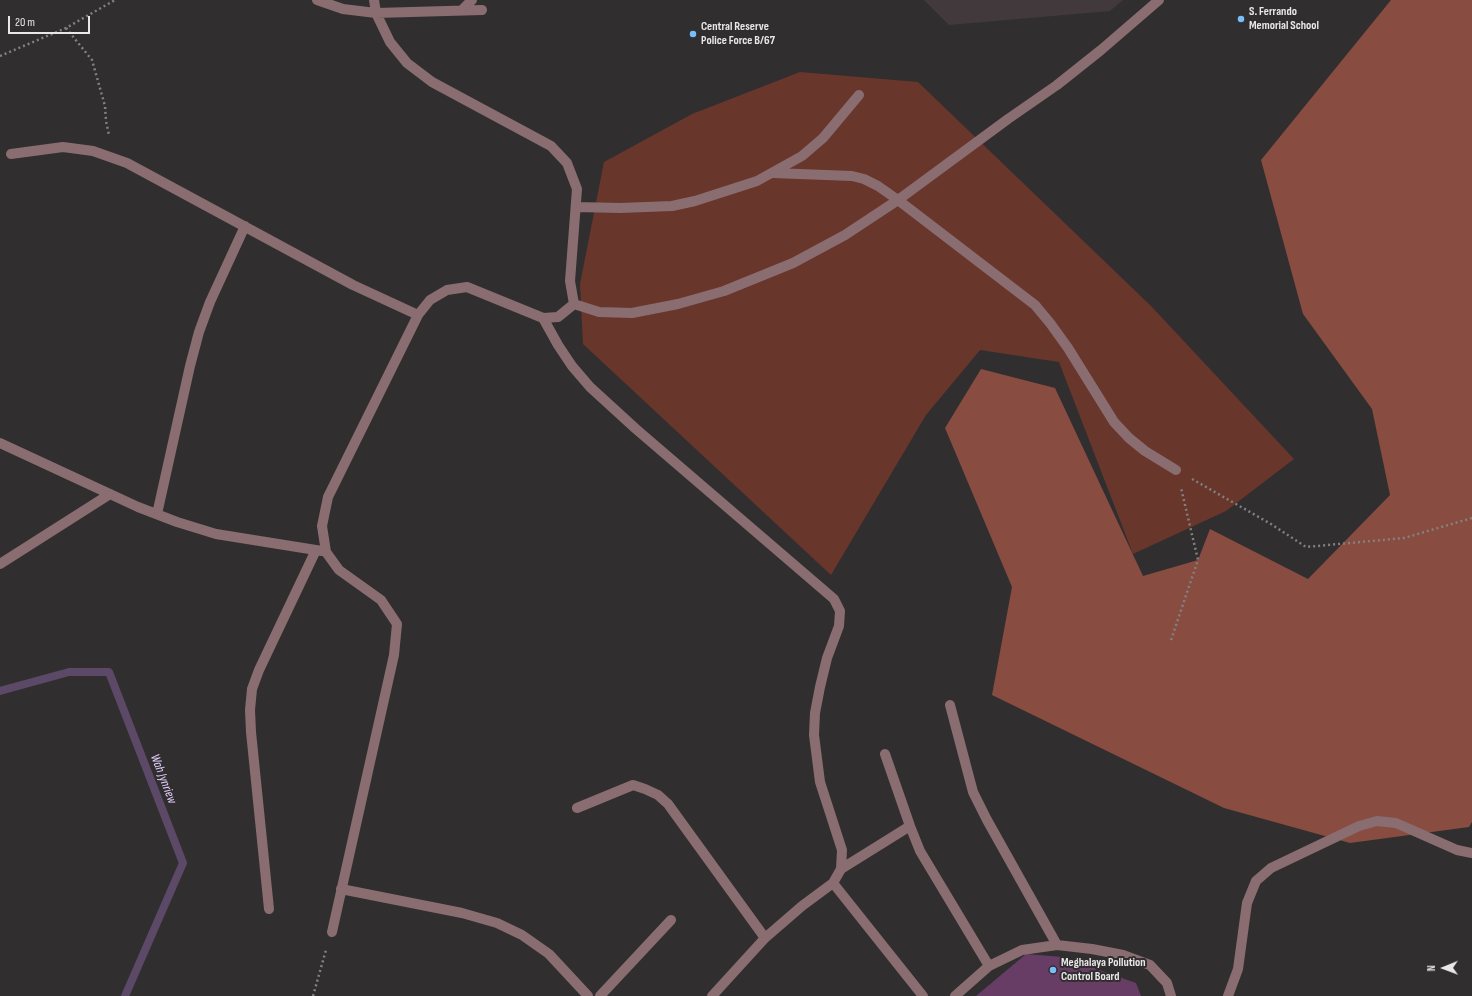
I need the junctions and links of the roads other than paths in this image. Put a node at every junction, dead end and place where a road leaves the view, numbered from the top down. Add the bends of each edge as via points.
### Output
1 (317, 0) edge
2 (374, 0) edge
3 (472, 0) edge
4 (1158, 0) edge
5 (462, 10) junction
6 (482, 10) dead end
7 (376, 13) junction
8 (859, 95) dead end
9 (11, 154) dead end
10 (773, 173) junction
11 (898, 200) junction
12 (576, 207) junction
13 (245, 226) junction
14 (574, 304) junction
15 (418, 315) junction
16 (543, 318) junction
17 (0, 443) edge
18 (1176, 470) road end
19 (110, 494) junction
20 (157, 514) junction
21 (316, 550) junction
22 (326, 552) junction
23 (0, 564) edge
24 (950, 705) dead end
25 (885, 754) dead end
26 (577, 808) dead end
27 (910, 826) junction
28 (1472, 853) edge
29 (842, 869) junction
30 (833, 883) junction
31 (341, 889) junction
32 (269, 909) dead end
33 (671, 920) dead end
34 (332, 932) road end
35 (765, 938) junction
36 (1057, 945) junction
37 (989, 966) junction
38 (588, 996) edge
39 (600, 996) edge
40 (712, 996) edge
41 (923, 996) edge
42 (955, 996) edge
43 (1171, 996) edge
44 (1228, 996) edge

1 - 7 street via 343,9
2 - 7 street
3 - 5 street
4 - 11 street via 1057,85
5 - 6 street
5 - 7 street
7 - 12 street via 390,42 413,68 432,82 551,146 567,163 577,189
8 - 10 street via 823,138 802,156
9 - 13 street via 63,147 94,151 127,163
10 - 11 street via 852,176 878,186
10 - 12 street via 728,191 672,206
11 - 14 street via 845,235 793,263 724,291 632,313 599,312
11 - 18 street via 1035,305 1068,348 1114,422 1145,451
12 - 14 street via 570,281
13 - 15 street via 354,285
13 - 20 street via 199,332
14 - 16 street via 558,317
15 - 16 street via 430,300 447,290 467,287
15 - 22 street via 328,497 322,526
16 - 29 street via 572,366 590,386 636,429 834,599 840,611 840,626 827,658 820,687 814,736 820,782 842,850
17 - 19 street
19 - 20 street
19 - 23 street
20 - 21 street via 216,534
21 - 22 street
21 - 32 street via 252,689 251,732
22 - 31 street via 339,570 381,600 398,624 394,655
24 - 36 street via 973,792
25 - 27 street
26 - 35 street via 634,786 658,795 668,804
27 - 29 street
27 - 37 street via 920,851
28 - 44 street via 1457,850 1396,823 1377,820 1271,868 1256,881 1247,903 1238,969
29 - 30 street
30 - 35 street
30 - 41 street
31 - 34 street
31 - 38 street via 462,912 497,923 522,935 549,954
33 - 39 street
35 - 40 street
36 - 37 street via 1022,950
36 - 43 street via 1123,955 1150,965 1167,983
37 - 42 street

